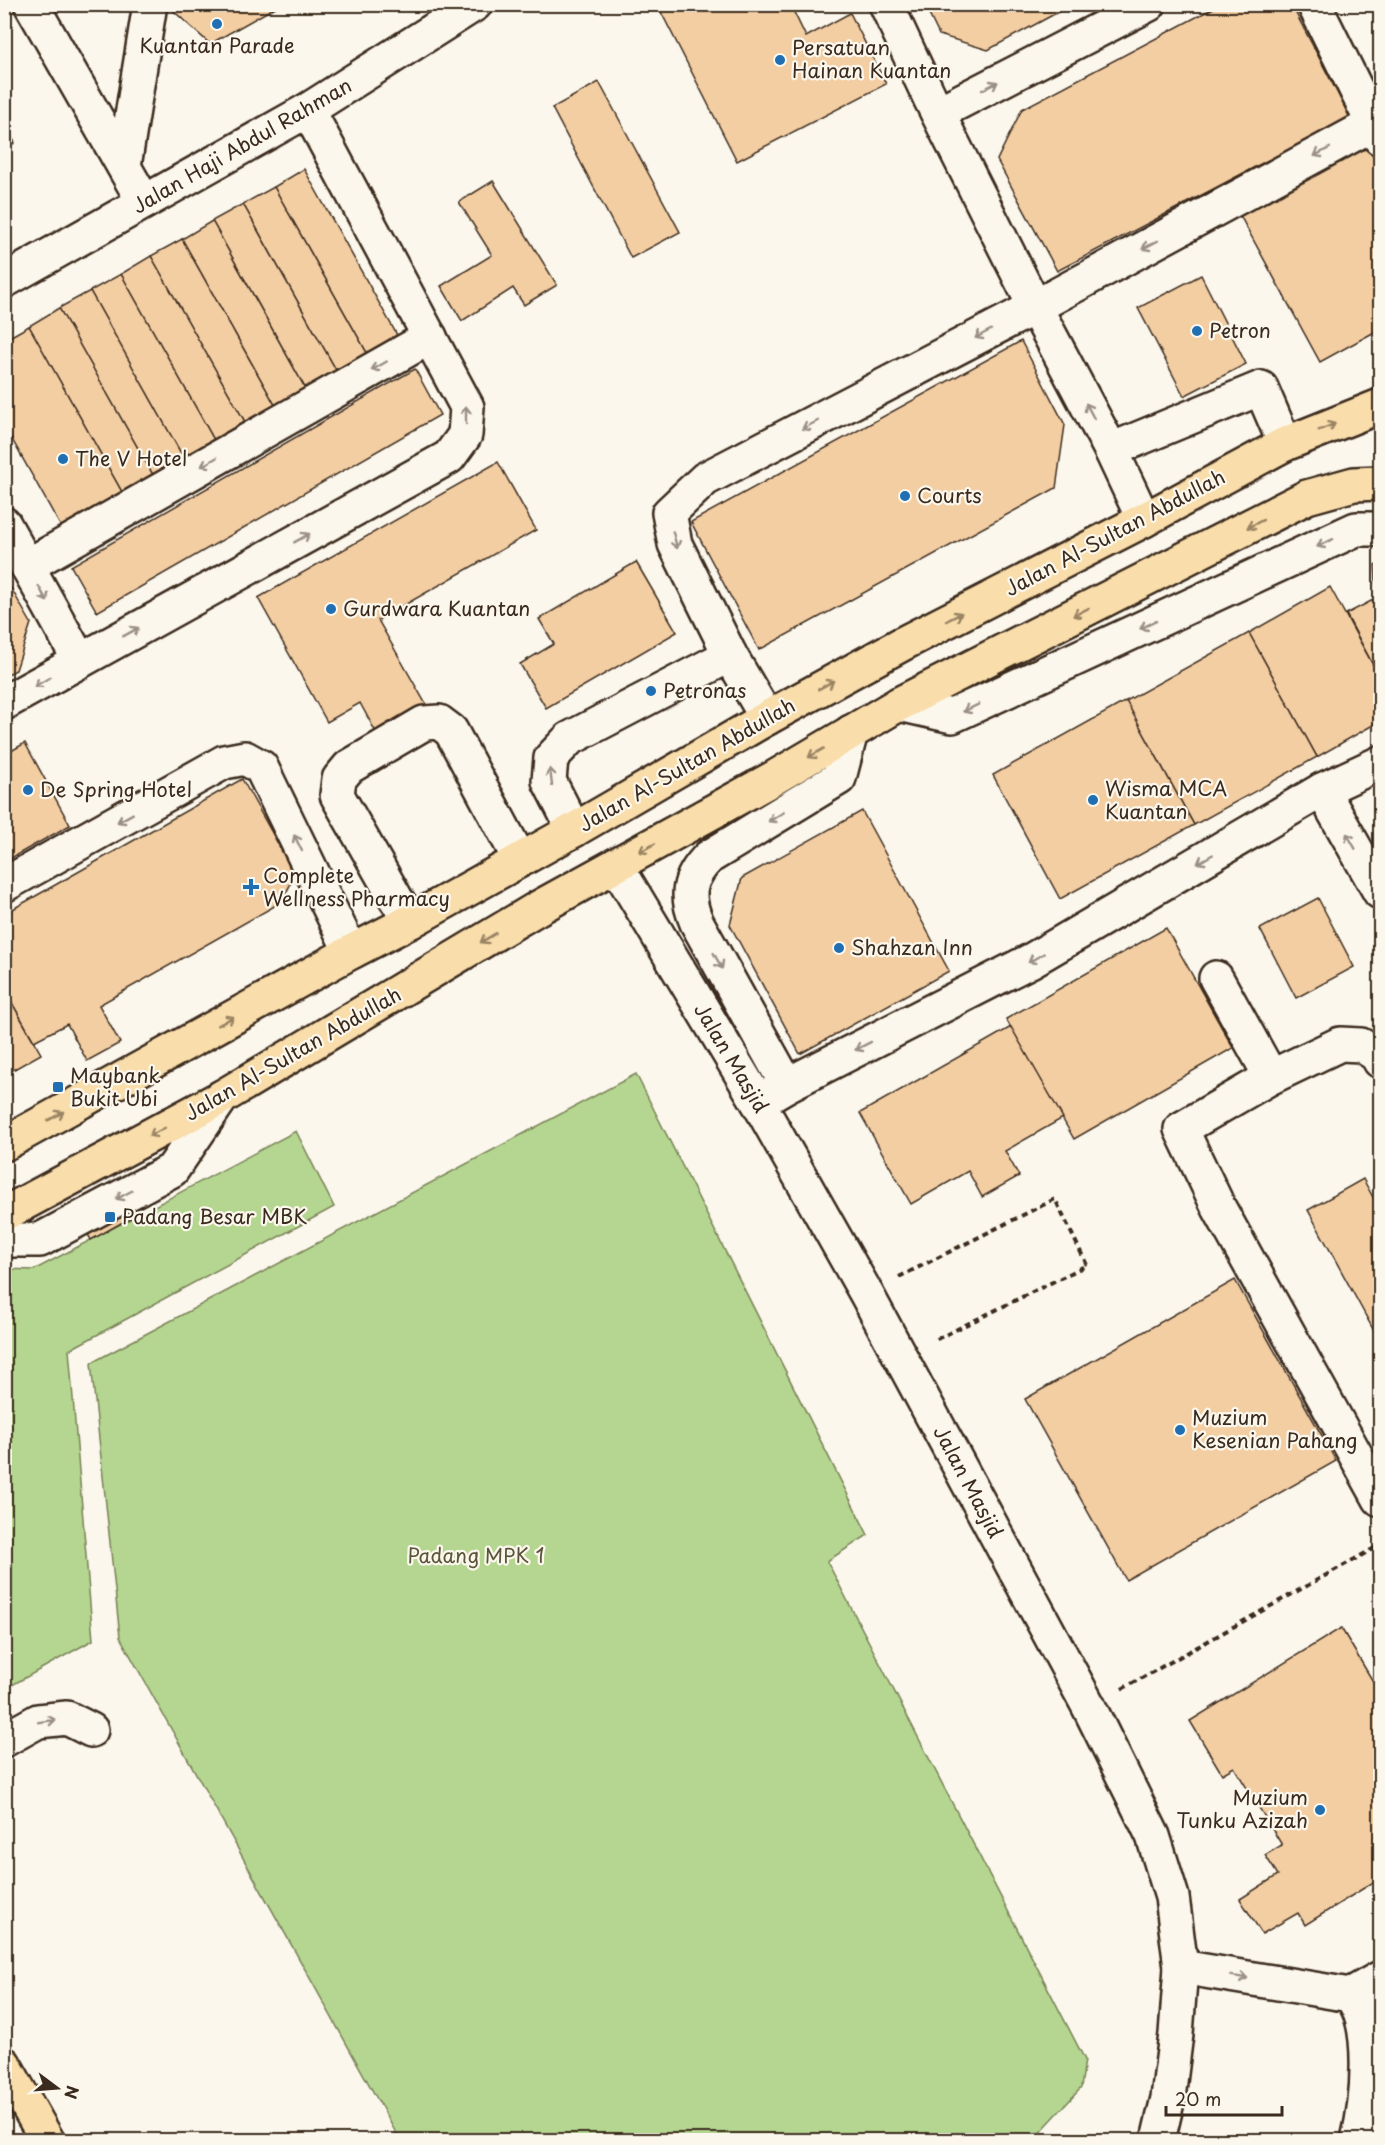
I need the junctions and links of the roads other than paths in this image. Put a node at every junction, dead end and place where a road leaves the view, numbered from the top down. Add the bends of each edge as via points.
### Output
1 (31, 4) edge
2 (150, 4) edge
3 (476, 4) edge
4 (886, 4) edge
5 (1149, 4) edge
6 (1314, 4) edge
7 (308, 110) junction
8 (938, 112) junction
9 (1377, 131) edge
10 (124, 166) junction
11 (144, 202) junction
12 (4, 281) edge
13 (1035, 307) junction
14 (430, 338) junction
15 (1380, 406) edge
16 (1285, 444) junction
17 (1112, 450) junction
18 (1380, 483) edge
19 (1144, 519) junction
20 (4, 524) edge
21 (1380, 529) edge
22 (27, 566) junction
23 (730, 655) junction
24 (80, 661) junction
25 (4, 703) edge
26 (899, 704) junction
27 (767, 718) junction
28 (851, 732) junction
29 (1380, 763) edge
30 (1322, 790) junction
31 (574, 830) junction
32 (520, 860) junction
33 (616, 865) junction
34 (4, 885) edge
35 (1380, 892) edge
36 (411, 921) junction
37 (351, 952) junction
38 (1216, 978) dead end
39 (1380, 1062) edge
40 (1271, 1077) junction
41 (787, 1085) junction
42 (222, 1097) junction
43 (758, 1102) junction
44 (4, 1144) edge
45 (4, 1214) edge
46 (4, 1240) edge
47 (1380, 1499) edge
48 (91, 1730) dead end
49 (4, 1740) edge
50 (1181, 1967) junction
51 (1380, 1978) edge
52 (1350, 1995) junction
53 (5, 2066) edge
54 (47, 2140) edge
55 (1158, 2140) edge
56 (1358, 2140) edge

1 - 10 street
2 - 10 street
3 - 7 street, Jalan Haji Abdul Rahman
4 - 8 street
8 -> 5 street
6 - 9 street
7 - 11 street, Jalan Haji Abdul Rahman
7 - 14 street
8 - 13 street
9 -> 13 street
10 - 11 street
11 - 12 street, Jalan Haji Abdul Rahman
17 -> 13 street
13 -> 23 street via 705,479 669,513 675,544
14 -> 22 street
24 -> 14 street via 449,457 465,435 467,407
16 -> 15 main road, Jalan Al-Sultan Abdullah
16 - 17 street via 1261,388
16 - 19 main road, Jalan Al-Sultan Abdullah
17 - 19 street
18 -> 26 main road, Jalan Al-Sultan Abdullah via 1354,484 1307,497
27 -> 19 main road, Jalan Al-Sultan Abdullah
20 - 22 street
21 -> 26 street via 1356,529 952,716
22 -> 24 street
23 - 27 street
31 -> 23 street via 549,781 551,758 569,739
24 -> 25 street
26 - 28 main road, Jalan Al-Sultan Abdullah
27 - 31 main road, Jalan Al-Sultan Abdullah
28 -> 33 main road, Jalan Al-Sultan Abdullah
28 -> 41 street via 839,778 709,857 690,886 690,907 697,923
29 - 30 street
35 -> 30 street
30 -> 41 street via 1032,960
31 - 32 main road, Jalan Al-Sultan Abdullah
32 - 36 main road, Jalan Al-Sultan Abdullah
32 - 36 street via 450,731 439,722 424,723 349,766 339,779 337,795
33 -> 42 main road, Jalan Al-Sultan Abdullah
33 - 43 street, Jalan Masjid
37 -> 34 street via 261,767 244,758 224,762
36 - 37 main road, Jalan Al-Sultan Abdullah
44 -> 37 main road, Jalan Al-Sultan Abdullah
38 - 40 street
39 - 40 street via 1377,1055 1360,1045 1340,1044
40 - 47 street via 1181,1129 1219,1208
41 - 43 street
42 -> 45 main road, Jalan Al-Sultan Abdullah
42 -> 46 street via 172,1170 40,1239
43 - 50 street, Jalan Masjid via 901,1357 1089,1707 1153,1836 1172,1897
49 -> 48 street via 38,1721 67,1718
50 -> 52 street
50 - 55 street, Jalan Masjid via 1169,2088
51 - 52 street
52 - 56 street via 1361,2017 1367,2061 1366,2102
53 - 54 main road

